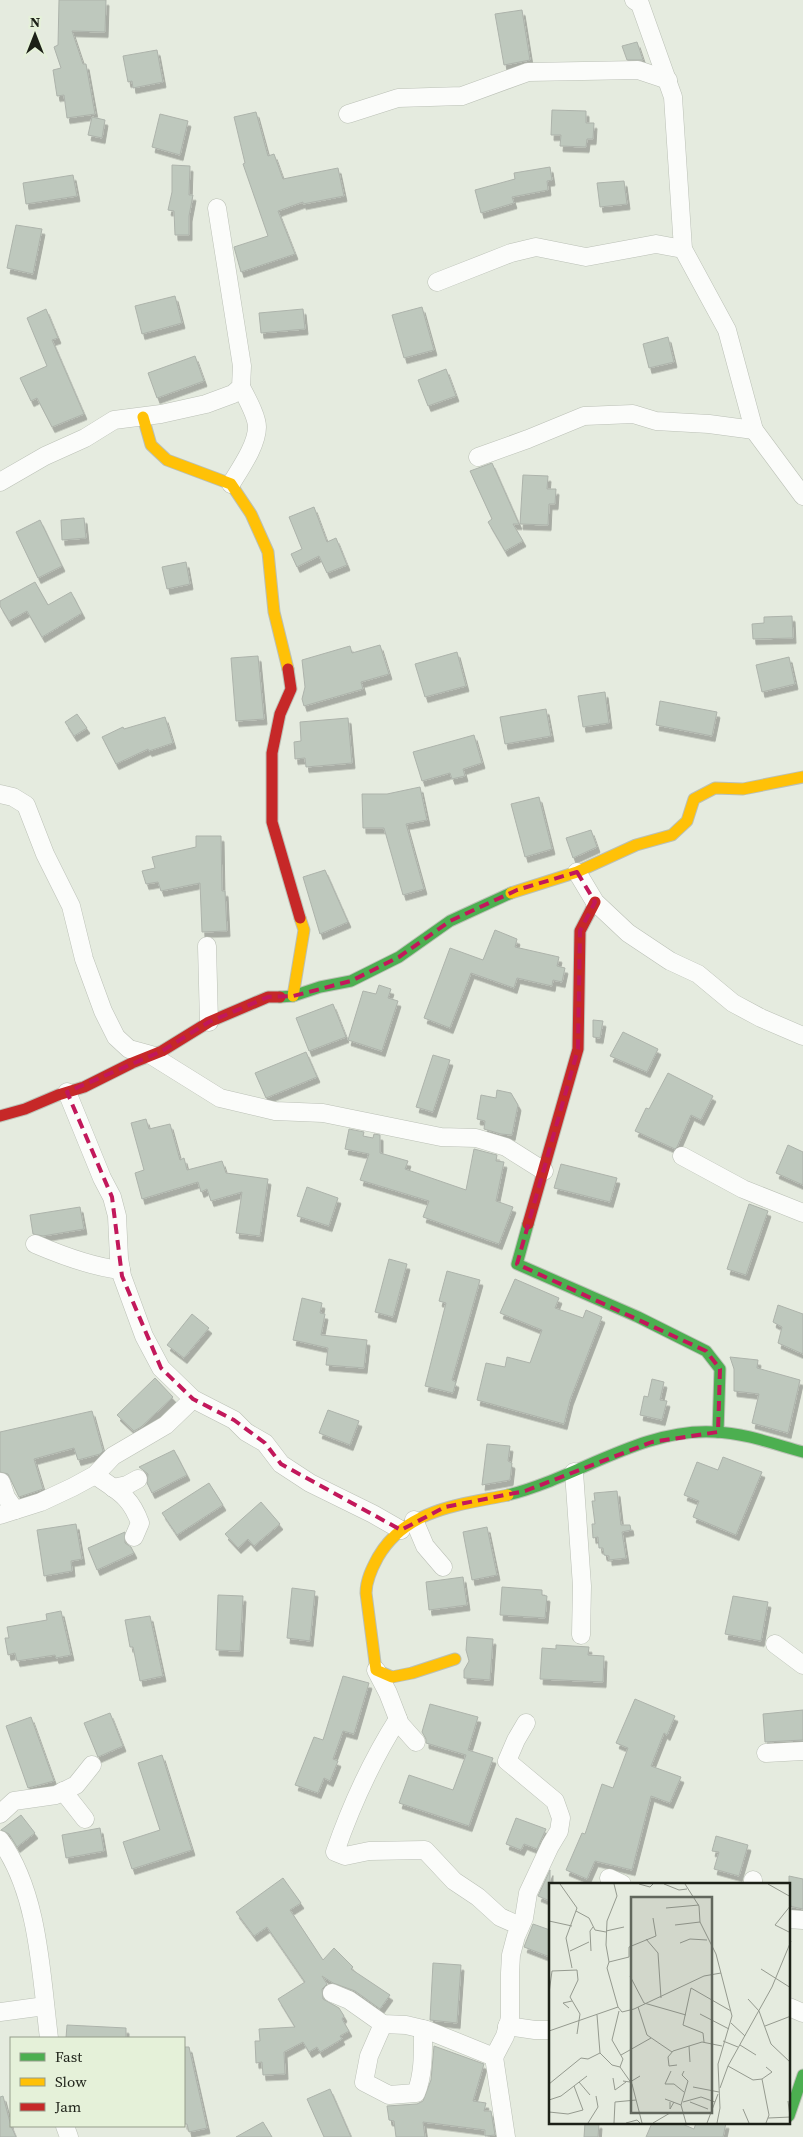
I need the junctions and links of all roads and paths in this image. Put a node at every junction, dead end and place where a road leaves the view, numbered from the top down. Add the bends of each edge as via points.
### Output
1 (634, 0) edge
2 (668, 80) junction
3 (348, 114) dead end
4 (217, 208) dead end
5 (683, 249) junction
6 (437, 282) dead end
7 (241, 387) junction
8 (143, 416) junction
9 (754, 430) junction
10 (478, 456) dead end
11 (0, 482) edge
12 (231, 484) junction
13 (803, 496) edge
14 (803, 777) edge
15 (0, 794) edge
16 (577, 872) junction
17 (595, 902) junction
18 (207, 946) dead end
19 (293, 996) junction
20 (208, 1022) junction
21 (803, 1036) edge
22 (151, 1055) junction
23 (67, 1092) junction
24 (0, 1116) edge
25 (682, 1156) dead end
26 (544, 1171) junction
27 (803, 1213) edge
28 (36, 1244) dead end
29 (121, 1270) junction
30 (193, 1399) junction
31 (718, 1432) junction
32 (803, 1452) edge
33 (574, 1472) junction
34 (95, 1474) junction
35 (138, 1479) dead end
36 (1, 1482) edge
37 (113, 1488) junction
38 (8, 1512) edge
39 (407, 1524) junction
40 (134, 1537) dead end
41 (443, 1567) dead end
42 (581, 1634) dead end
43 (775, 1644) dead end
44 (455, 1659) dead end
45 (803, 1665) edge
46 (376, 1670) junction
47 (398, 1719) junction
48 (526, 1723) dead end
49 (416, 1742) dead end
50 (803, 1751) edge
51 (766, 1754) dead end
52 (92, 1765) dead end
53 (63, 1791) junction
54 (0, 1814) edge
55 (85, 1819) dead end
56 (0, 1840) edge
57 (790, 1919) edge
58 (803, 1920) edge
59 (520, 1926) junction
60 (332, 1993) dead end
61 (45, 2006) junction
62 (790, 2007) edge
63 (0, 2012) edge
64 (803, 2013) edge
65 (383, 2024) junction
66 (508, 2026) junction
67 (424, 2029) junction
68 (549, 2030) edge
69 (49, 2037) edge
70 (494, 2057) junction
71 (803, 2075) edge
72 (790, 2114) edge
73 (506, 2137) edge

1 - 2 street via 640,4
2 - 3 street via 638,70 528,72 462,96 398,98
2 - 5 street via 673,96
4 - 7 street via 242,366
5 - 6 street via 656,244 586,257 536,247 511,253
5 - 9 street via 727,330
7 - 8 street via 233,394 206,404
7 - 12 street via 257,427 251,451
8 - 11 street via 114,420
8 - 12 street via 151,445 168,460
9 - 10 street via 656,421 633,414 584,416 528,440
9 - 13 street
12 - 19 street via 251,514 268,552 274,612 291,689 280,714 272,753 272,822 304,930
14 - 16 street via 743,789 715,788 694,799 687,821 672,835 636,845
15 - 22 street via 26,805 71,906 84,960 116,1037 129,1049
16 - 17 street
16 - 19 street via 517,890 450,921 400,957 351,981
17 - 21 street via 628,933 670,961 698,974 733,1003
17 - 26 street via 580,931 578,1049
18 - 20 street
19 - 20 street via 268,997
20 - 22 street
22 - 23 street
22 - 26 street via 220,1098 275,1111 323,1113 441,1137 476,1138 506,1147
23 - 24 street
23 - 29 street via 112,1197 117,1216
25 - 27 street via 743,1189
26 - 31 street via 517,1264 706,1351 720,1369
28 - 29 street via 88,1263
29 - 30 street via 151,1352 161,1368
30 - 34 street via 166,1425 114,1456
30 - 39 street via 234,1420 265,1443 281,1464 310,1483
31 - 32 street via 733,1432
31 - 33 street via 699,1432 652,1442
33 - 39 street via 525,1491 444,1507
33 - 42 street via 582,1586
34 - 37 street
34 - 38 street via 41,1502
35 - 37 street
36 - 38 street
37 - 40 street via 134,1507 140,1523
39 - 41 street
39 - 46 street via 379,1555 366,1587
43 - 45 street
44 - 46 street via 412,1674 392,1677
46 - 47 street
47 - 49 street
47 - 59 street via 361,1789 336,1852 345,1856 369,1851 424,1850 454,1881 500,1917
48 - 59 street via 507,1761 555,1801 561,1818 559,1831 528,1893
50 - 51 street
52 - 53 street via 76,1785
53 - 54 street via 56,1795 14,1801
53 - 55 street
56 - 61 street via 10,1853 24,1884
57 - 58 street
59 - 66 street via 511,1954
60 - 65 street via 349,2000
61 - 63 street
61 - 69 street
62 - 64 street
65 - 67 street via 406,2024
65 - 67 street via 369,2056 364,2082 389,2095 416,2093
66 - 68 street
66 - 70 street
67 - 70 street
70 - 73 street
71 - 72 street

